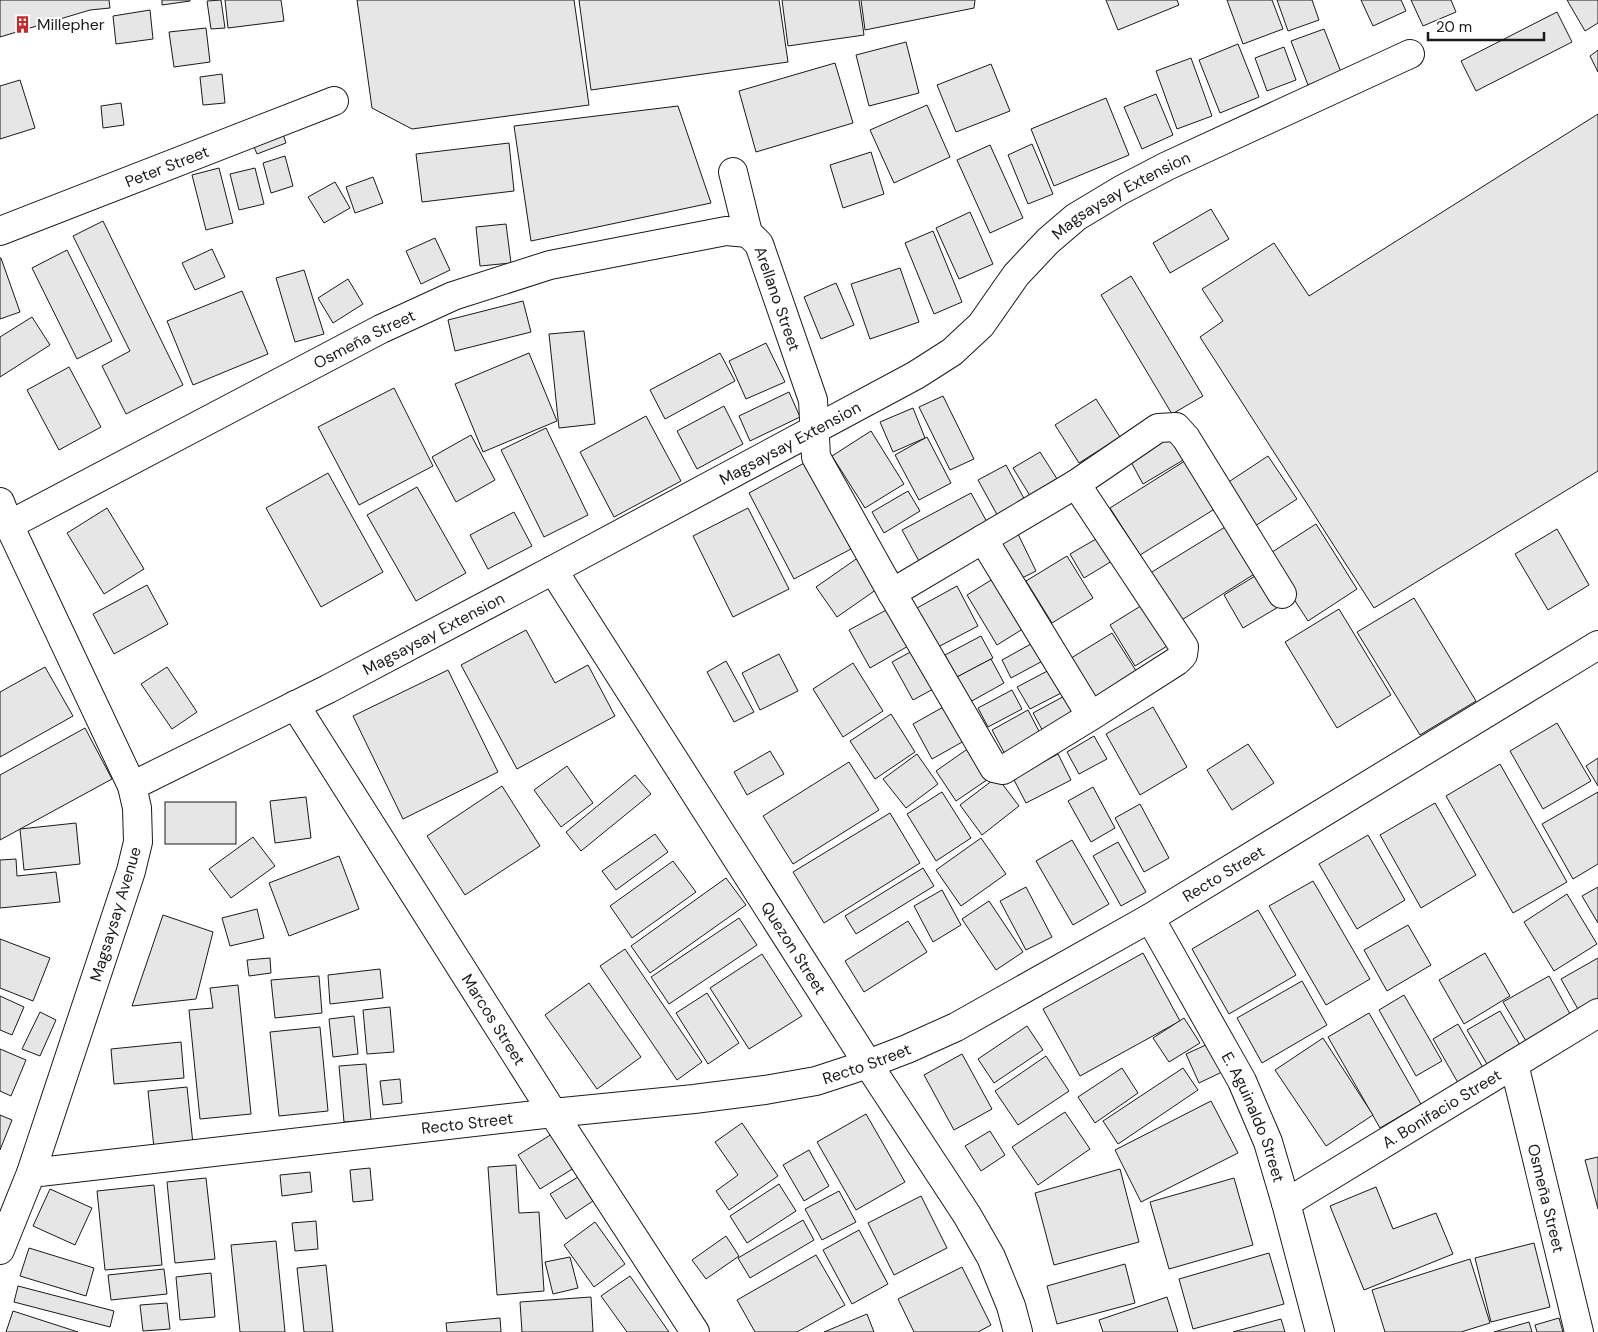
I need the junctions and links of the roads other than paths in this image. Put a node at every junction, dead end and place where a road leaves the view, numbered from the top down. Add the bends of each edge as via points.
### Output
1 (1410, 54) dead end
2 (334, 101) dead end
3 (733, 172) dead end
4 (0, 231) edge
5 (748, 233) junction
6 (814, 428) junction
7 (1076, 484) junction
8 (4, 514) edge
9 (983, 539) junction
10 (553, 570) junction
11 (892, 593) junction
12 (1282, 594) dead end
13 (1598, 645) edge
14 (295, 705) junction
15 (1092, 716) junction
16 (132, 786) junction
17 (1150, 918) junction
18 (1598, 1013) edge
19 (868, 1064) junction
20 (1514, 1064) junction
21 (553, 1113) junction
22 (31, 1172) junction
23 (1286, 1203) junction
24 (0, 1250) edge
25 (695, 1332) edge
26 (1018, 1332) edge
27 (1320, 1332) edge
28 (1579, 1332) edge

1 - 6 street, Magsaysay Extension via 1167,166 1076,217 1016,275 981,325 952,352 916,375
2 - 4 street, Peter Street
3 - 5 street, Arellano Street
5 - 6 street, Arellano Street via 759,244 813,400
5 - 8 street, Osmeña Street via 726,231 550,265 453,296
6 - 10 street, Magsaysay Extension
6 - 11 street, Arellano Street via 816,457
7 - 9 street
7 - 12 street via 1158,428 1176,427 1186,438
7 - 15 street, Arellano Street via 1184,647 1183,655 1177,661
8 - 16 street, Magsaysay Avenue
9 - 11 street
9 - 15 street
10 - 14 street, Magsaysay Extension
10 - 19 street, Quezon Street
11 - 15 street, Arellano Street via 994,768 1003,770
13 - 17 street, Recto Street
14 - 16 street, Magsaysay Extension
14 - 21 street, Marcos Street
16 - 22 street, Magsaysay Avenue via 137,808 138,842 133,864
17 - 19 street, Recto Street via 956,1027
17 - 23 street, E. Aguinaldo Street via 1242,1081 1268,1142
18 - 20 street, A. Bonifacio Street
19 - 21 street, Recto Street via 816,1081 765,1090
19 - 26 street, Quezon Street via 967,1215 991,1258
20 - 23 street, A. Bonifacio Street
20 - 28 street, Osmeña Street
21 - 22 street, Recto Street
21 - 25 street, Marcos Street
22 - 24 street, Magsaysay Avenue
23 - 27 street, E. Aguinaldo Street

